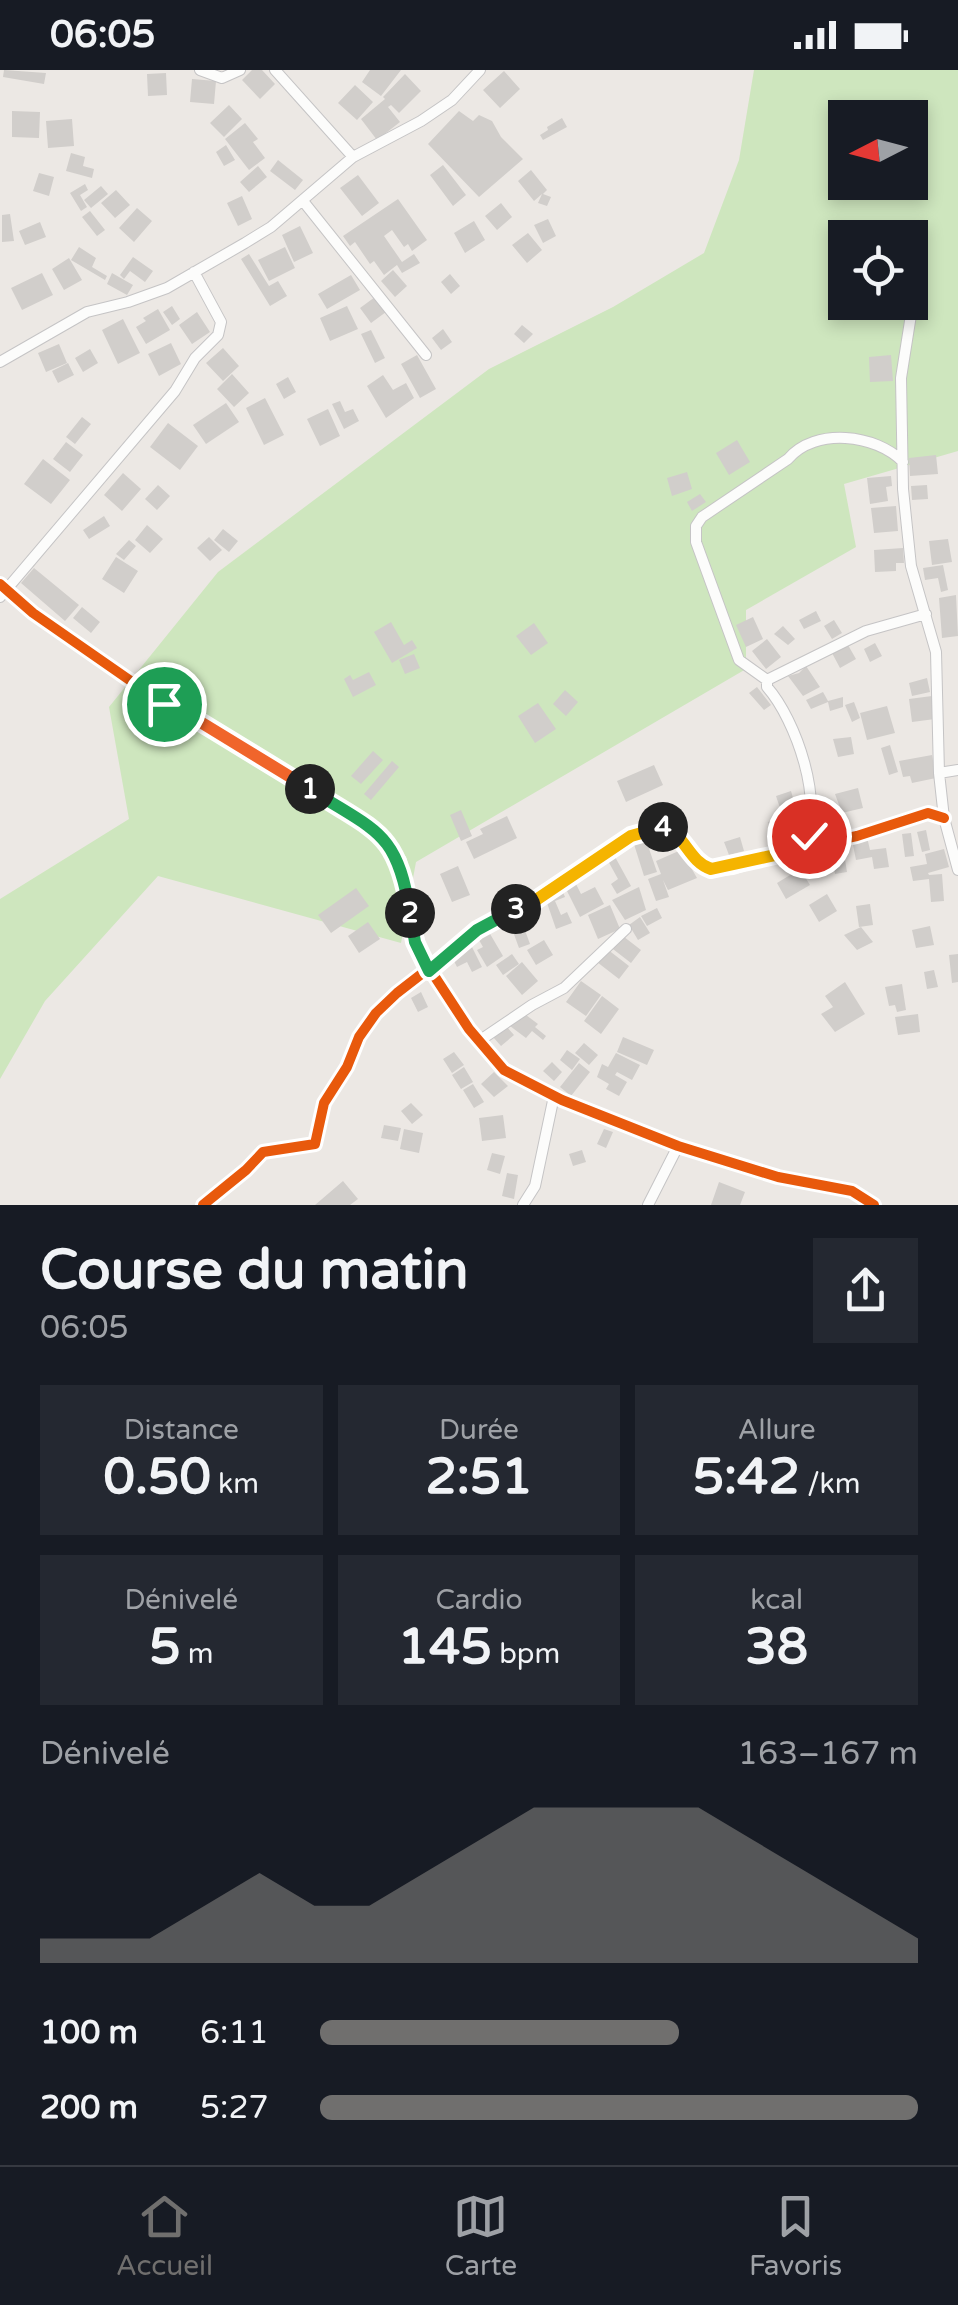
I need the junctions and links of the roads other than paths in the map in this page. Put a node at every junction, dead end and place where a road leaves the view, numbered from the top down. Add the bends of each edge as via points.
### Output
1 (200, 70) edge
2 (240, 70) edge
3 (275, 70) edge
4 (480, 70) edge
5 (352, 158) junction
6 (303, 201) junction
7 (194, 272) junction
8 (910, 320) edge
9 (426, 355) dead end
10 (0, 362) edge
11 (903, 462) junction
12 (2, 590) edge
13 (926, 614) junction
14 (767, 680) junction
15 (958, 770) edge
16 (939, 773) junction
17 (944, 818) junction
18 (804, 846) junction
19 (958, 870) edge
20 (626, 929) dead end
21 (429, 971) junction
22 (479, 1042) junction
23 (554, 1096) junction
24 (678, 1146) junction
25 (203, 1205) edge
26 (523, 1205) edge
27 (648, 1205) edge
28 (874, 1205) edge

1 - 2 street via 222,78
3 - 5 street
4 - 5 street via 435,112
5 - 6 street
6 - 7 street
6 - 9 street
7 - 10 street via 154,293 87,312
7 - 12 street via 221,322 218,335
8 - 11 street via 901,378
11 - 13 street via 906,534
11 - 14 street via 875,444 818,440 797,448 696,526 739,660
12 - 21 street via 151,695 375,831 399,860 415,942
13 - 14 street via 866,630
13 - 16 street via 936,652
14 - 18 street via 804,756 810,819
15 - 16 street
16 - 17 street
17 - 18 street via 928,813
17 - 19 street
18 - 21 street via 711,869 670,829 639,833 477,930
20 - 22 street via 564,988
21 - 22 street
21 - 25 street via 378,1010 358,1037 324,1102 315,1144 263,1152
22 - 23 street via 504,1070
23 - 24 street
23 - 26 street via 534,1186
24 - 27 street
24 - 28 street via 852,1191

